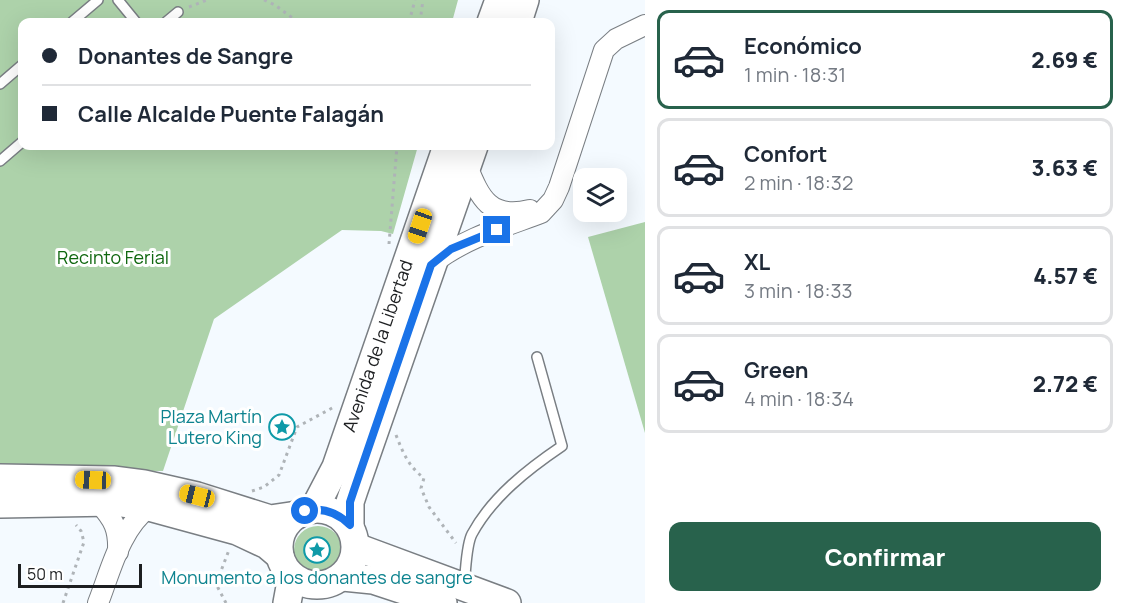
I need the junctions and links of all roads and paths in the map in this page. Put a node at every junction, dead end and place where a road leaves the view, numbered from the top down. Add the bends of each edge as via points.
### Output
1 (98, 0) edge
2 (118, 0) edge
3 (207, 0) edge
4 (264, 0) edge
5 (415, 0) edge
6 (423, 0) edge
7 (499, 0) edge
8 (525, 0) edge
9 (178, 12) joint
10 (77, 18) edge
11 (133, 18) edge
12 (170, 18) edge
13 (293, 18) edge
14 (410, 18) edge
15 (421, 18) edge
16 (492, 18) edge
17 (519, 18) edge
18 (645, 25) edge
19 (18, 68) edge
20 (0, 84) edge
21 (18, 145) edge
22 (397, 150) edge
23 (446, 150) edge
24 (470, 156) edge
25 (0, 160) edge
26 (557, 192) junction
27 (388, 252) dead end
28 (431, 265) junction
29 (537, 357) dead end
30 (335, 406) dead end
31 (394, 429) dead end
32 (0, 478) edge
33 (99, 503) junction
34 (0, 504) edge
35 (149, 507) junction
36 (305, 512) junction
37 (74, 522) dead end
38 (243, 522) junction
39 (353, 536) junction
40 (469, 548) junction
41 (118, 552) junction
42 (286, 566) junction
43 (330, 588) edge
44 (399, 594) edge
45 (453, 595) edge
46 (63, 603) edge
47 (98, 603) edge
48 (226, 603) edge
49 (287, 603) edge
50 (507, 603) edge

1 - 10 lane
2 - 11 lane
3 - 9 path
4 - 13 path
5 - 14 path
6 - 15 path
7 - 16 main road
8 - 17 main road
9 - 12 lane
18 - 26 street via 616,39 604,50
19 - 20 lane
21 - 25 lane
22 - 27 path
23 - 36 main road, Avenida de la Libertad via 336,467
24 - 26 street via 474,184 492,208 504,213 529,210
24 - 28 main road, Avenida de la Libertad
26 - 28 street via 542,213 467,241
28 - 39 main road, Avenida de la Libertad via 350,502
29 - 40 lane via 562,446 502,492 471,535
30 - 38 path via 297,427 279,475 264,487 252,490
31 - 40 path via 413,470 424,478 422,488 429,507 454,543
32 - 38 main road via 144,484 197,496
33 - 34 main road
33 - 35 main road
33 - 41 street via 112,518
35 - 38 main road
35 - 41 street via 138,515
36 - 38 main road
36 - 39 main road via 334,512
36 - 42 main road via 288,523 282,533 279,544
37 - 46 path via 84,542
38 - 42 main road
38 - 48 path via 216,584
39 - 43 main road via 353,563
39 - 45 main road
40 - 45 lane
41 - 47 street
42 - 43 main road via 304,584
42 - 49 main road
43 - 44 main road via 373,579
44 - 45 main road
45 - 50 main road

